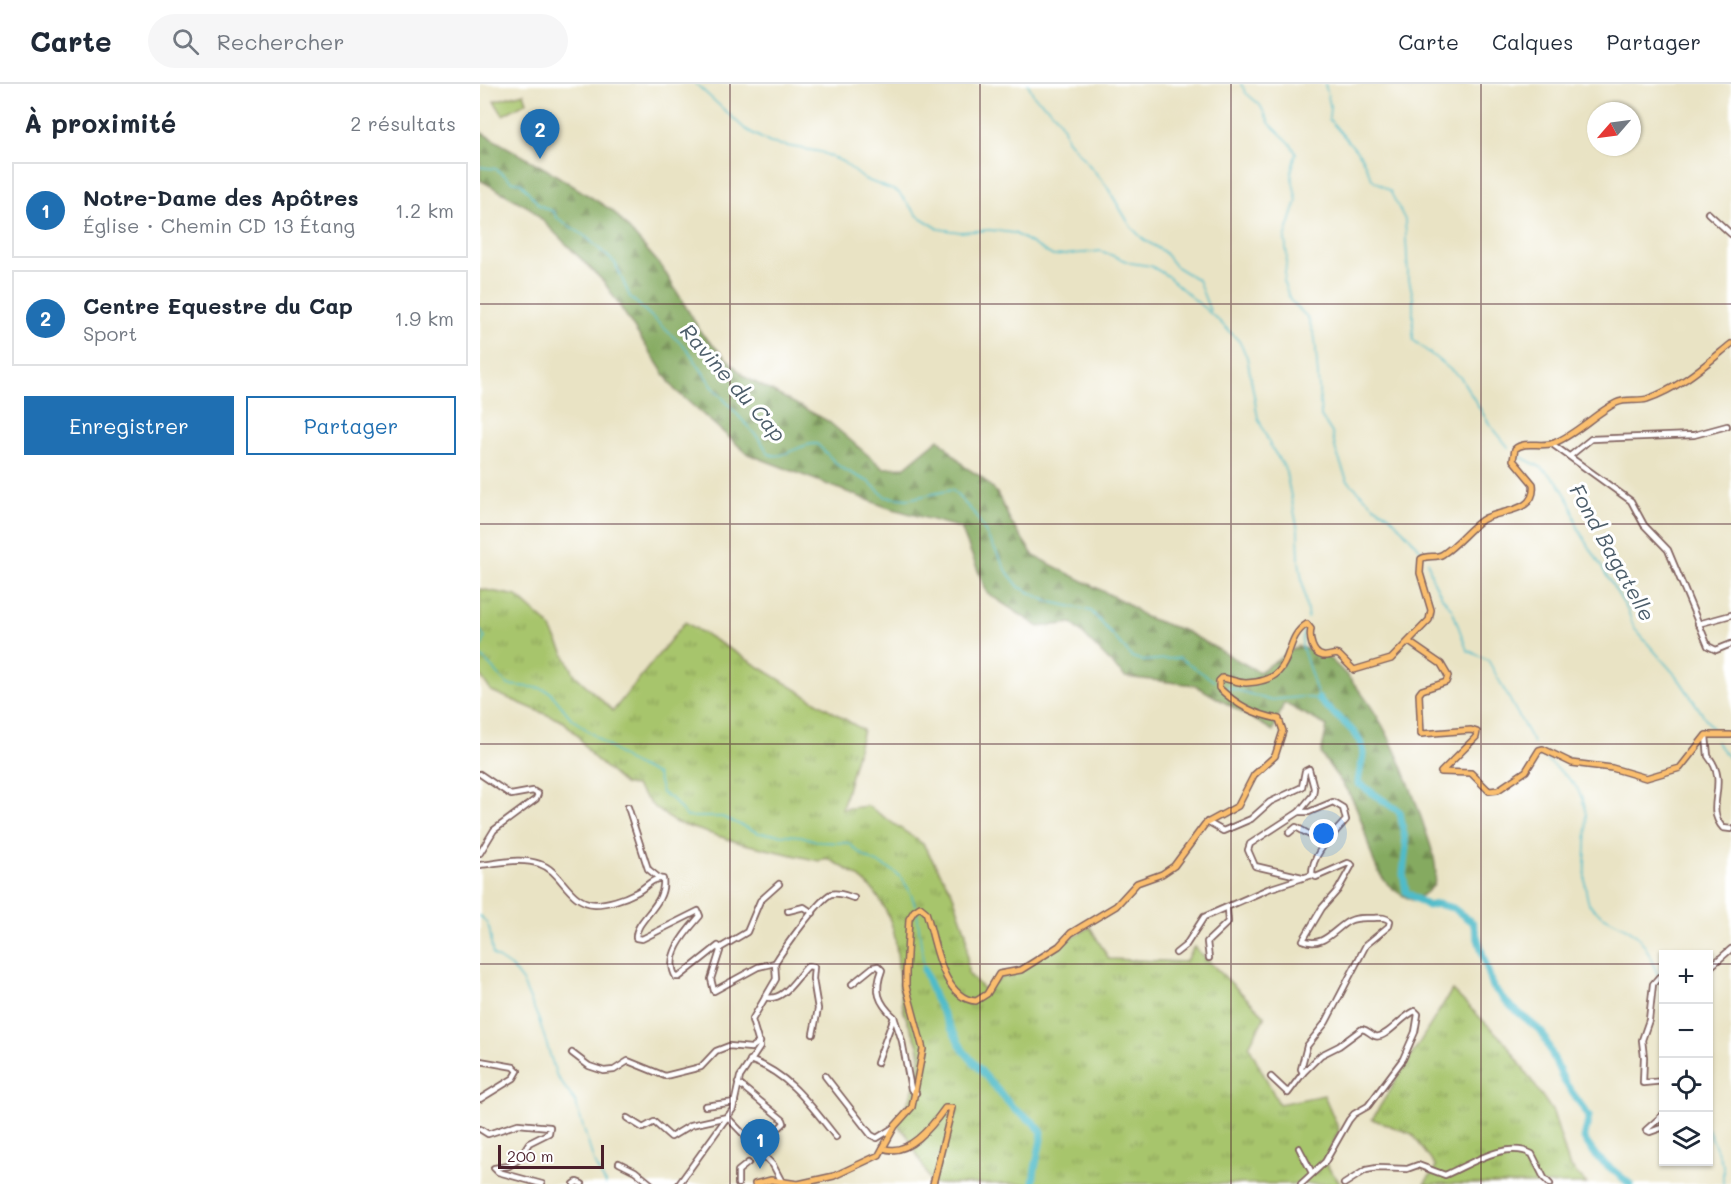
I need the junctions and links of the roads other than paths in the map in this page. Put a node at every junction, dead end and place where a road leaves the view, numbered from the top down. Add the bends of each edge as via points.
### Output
1 (1708, 213) dead end
2 (1731, 234) edge
3 (1731, 344) edge
4 (1727, 426) dead end
5 (1552, 444) junction
6 (1570, 456) junction
7 (1731, 615) edge
8 (1698, 624) junction
9 (1409, 642) junction
10 (1731, 644) edge
11 (1706, 735) junction
12 (1731, 735) edge
13 (480, 774) edge
14 (628, 807) dead end
15 (1299, 812) junction
16 (1207, 822) junction
17 (1731, 829) edge
18 (1289, 833) dead end
19 (1326, 844) junction
20 (480, 853) edge
21 (480, 865) edge
22 (1312, 875) junction
23 (659, 878) junction
24 (1304, 878) junction
25 (779, 884) dead end
26 (854, 898) dead end
27 (1227, 909) junction
28 (788, 911) dead end
29 (813, 913) junction
30 (720, 948) junction
31 (1731, 949) edge
32 (1176, 953) dead end
33 (1209, 958) dead end
34 (775, 963) junction
35 (1713, 965) edge
36 (1659, 977) edge
37 (852, 984) dead end
38 (765, 997) junction
39 (894, 1017) junction
40 (813, 1034) dead end
41 (760, 1042) junction
42 (572, 1053) dead end
43 (750, 1060) junction
44 (480, 1061) edge
45 (877, 1063) dead end
46 (1303, 1073) junction
47 (825, 1076) dead end
48 (1271, 1077) dead end
49 (1659, 1081) edge
50 (738, 1083) junction
51 (916, 1093) junction
52 (480, 1099) edge
53 (735, 1102) junction
54 (705, 1106) dead end
55 (727, 1117) junction
56 (627, 1118) dead end
57 (1659, 1119) edge
58 (895, 1126) junction
59 (780, 1127) dead end
60 (480, 1129) edge
61 (1659, 1129) edge
62 (836, 1137) dead end
63 (1299, 1148) dead end
64 (883, 1149) junction
65 (620, 1162) dead end
66 (748, 1163) dead end
67 (1312, 1173) junction
68 (782, 1182) junction
69 (1347, 1183) edge
70 (542, 1184) edge
71 (574, 1184) edge
72 (582, 1184) edge
73 (650, 1184) edge
74 (679, 1184) edge
75 (738, 1184) edge
76 (754, 1184) edge
77 (798, 1184) edge
78 (933, 1184) edge
79 (1301, 1184) edge
80 (1550, 1184) edge

1 - 2 street
3 - 5 main road via 1678,385 1647,399 1616,403
4 - 6 street via 1694,435 1591,439
5 - 6 street
5 - 9 main road via 1521,444 1513,450 1513,460 1533,484 1533,493 1525,504 1485,518 1442,555 1421,559 1420,573 1431,614
6 - 8 street via 1634,504 1644,525 1668,550
7 - 8 street
8 - 10 street via 1712,650
9 - 11 main road via 1441,664 1448,676 1446,682 1419,694 1421,734 1477,732 1442,772 1471,773 1489,791 1498,790 1526,771 1535,753 1543,749 1572,763 1653,777 1680,768
9 - 16 main road via 1391,659 1354,670 1339,655 1325,657 1316,651 1307,624 1294,638 1281,671 1254,682 1222,678 1219,688 1238,705 1257,715 1279,719 1283,731 1275,756 1254,775 1238,806
11 - 12 main road
11 - 17 street via 1708,756 1722,773 1719,820 1723,828
13 - 20 street via 511,795 537,791 538,796 494,830
14 - 23 street via 648,869
15 - 16 street via 1313,795 1309,769 1305,771 1302,788 1270,802 1251,819 1223,831
15 - 19 street via 1310,812 1334,802 1342,808 1346,820
15 - 24 street via 1250,844 1248,850 1255,866
16 - 51 main road via 1169,870 1137,882 1116,906 1021,970 999,974 987,994 976,1001 963,998 950,984 926,912 923,908 915,909 908,922 906,986 923,1049
18 - 19 street via 1296,826
19 - 22 street via 1312,866
21 - 23 street via 523,859 541,864 554,871 574,895 591,904 628,896
22 - 24 street
22 - 46 street via 1352,865 1303,940 1311,943 1330,937 1356,918 1388,918 1390,924 1368,941 1326,1022 1310,1041
23 - 30 street via 664,883 659,900 637,930 636,938 642,939 698,911 700,916 676,946 673,973 677,978 714,946
24 - 27 street via 1268,889
25 - 30 street via 760,901 747,932
26 - 29 street via 831,895
27 - 32 street via 1204,917
27 - 33 street via 1228,922 1207,942
28 - 29 street via 804,907
29 - 34 street
30 - 34 street via 711,979 714,991
31 - 35 street
34 - 38 street via 776,978
36 - 49 street via 1653,984 1649,1020 1641,1040 1643,1083
37 - 39 street via 878,966 882,970 877,995
38 - 40 street via 779,996 808,966 814,968 818,1009
38 - 41 street via 752,1020
39 - 45 street
39 - 51 street via 911,1089
41 - 42 street via 751,1047 723,1049 701,1067 665,1076 628,1061 614,1070 598,1070
41 - 43 street
43 - 50 street
43 - 62 street via 792,1083
44 - 52 street via 518,1071 514,1078
46 - 48 street via 1288,1093
46 - 67 street via 1321,1055 1362,1029 1382,1036 1399,1019 1415,1011 1418,1014 1403,1059 1368,1106 1348,1120 1324,1162
47 - 58 street via 871,1135 877,1138
50 - 53 street
50 - 59 street via 783,1120
51 - 58 main road via 908,1114
53 - 54 street
53 - 55 street
55 - 56 street via 691,1125 671,1137 654,1122 643,1128
55 - 68 street via 773,1166
55 - 74 street
57 - 61 street via 1647,1130
58 - 64 main road
60 - 70 street via 488,1134 518,1124 550,1127 549,1133 529,1143 512,1164 494,1168
63 - 67 street
64 - 77 main road via 874,1158 834,1176
64 - 78 main road via 900,1149 932,1127 945,1108 952,1108
65 - 73 street
66 - 75 street via 738,1171
67 - 79 street
68 - 76 main road
68 - 77 main road
69 - 80 street via 1366,1170 1377,1168 1418,1165 1445,1175 1493,1154 1519,1150 1532,1154
71 - 72 street

